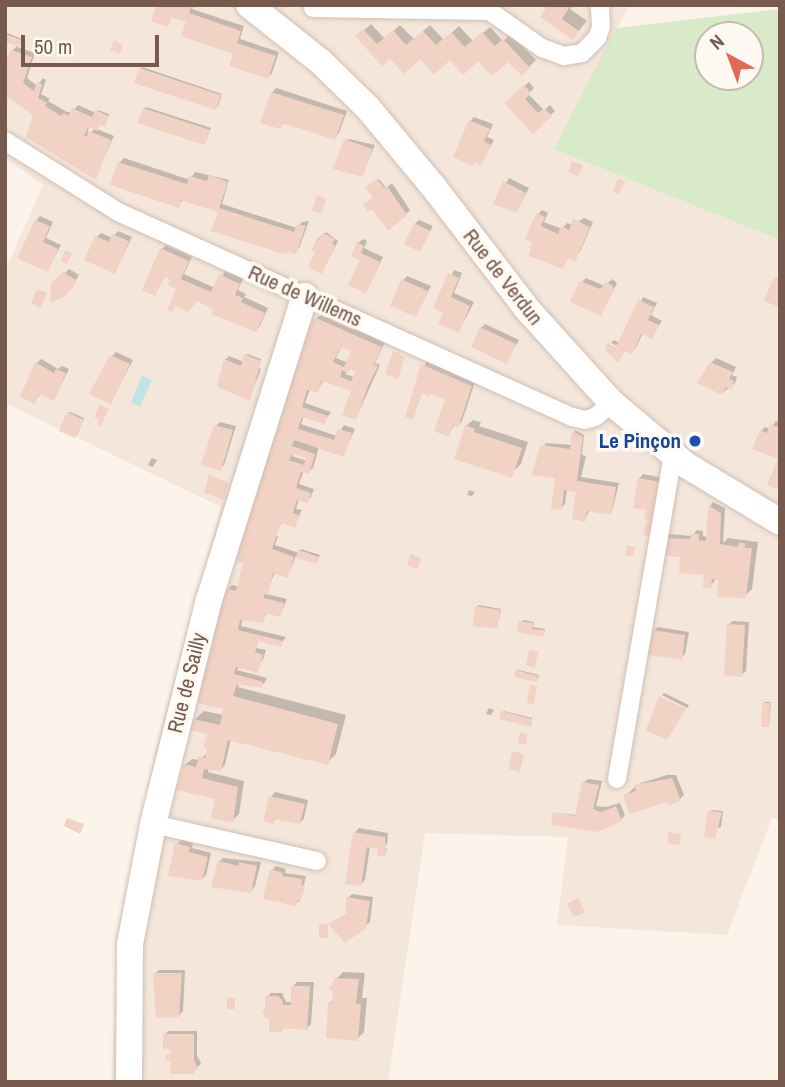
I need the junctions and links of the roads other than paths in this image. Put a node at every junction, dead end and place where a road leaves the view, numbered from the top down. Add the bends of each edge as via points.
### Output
1 (249, 5) edge
2 (600, 5) edge
3 (313, 8) dead end
4 (485, 8) edge
5 (5, 141) edge
6 (305, 296) junction
7 (612, 403) junction
8 (673, 456) junction
9 (780, 522) edge
10 (617, 779) dead end
11 (153, 824) junction
12 (317, 861) dead end
13 (130, 1082) edge

1 - 7 street, Rue de Verdun via 321,62 368,108 527,309
2 - 4 street via 597,38 582,53 564,56 542,48
3 - 4 street
5 - 6 street, Rue de Willems via 118,212
6 - 7 street, Rue de Willems via 573,417 596,417
6 - 11 street, Rue de Sailly via 204,614
7 - 8 street, Rue de Verdun
8 - 9 street, Rue de Verdun
8 - 10 street
11 - 12 street
11 - 13 street, Rue de Sailly via 130,944

